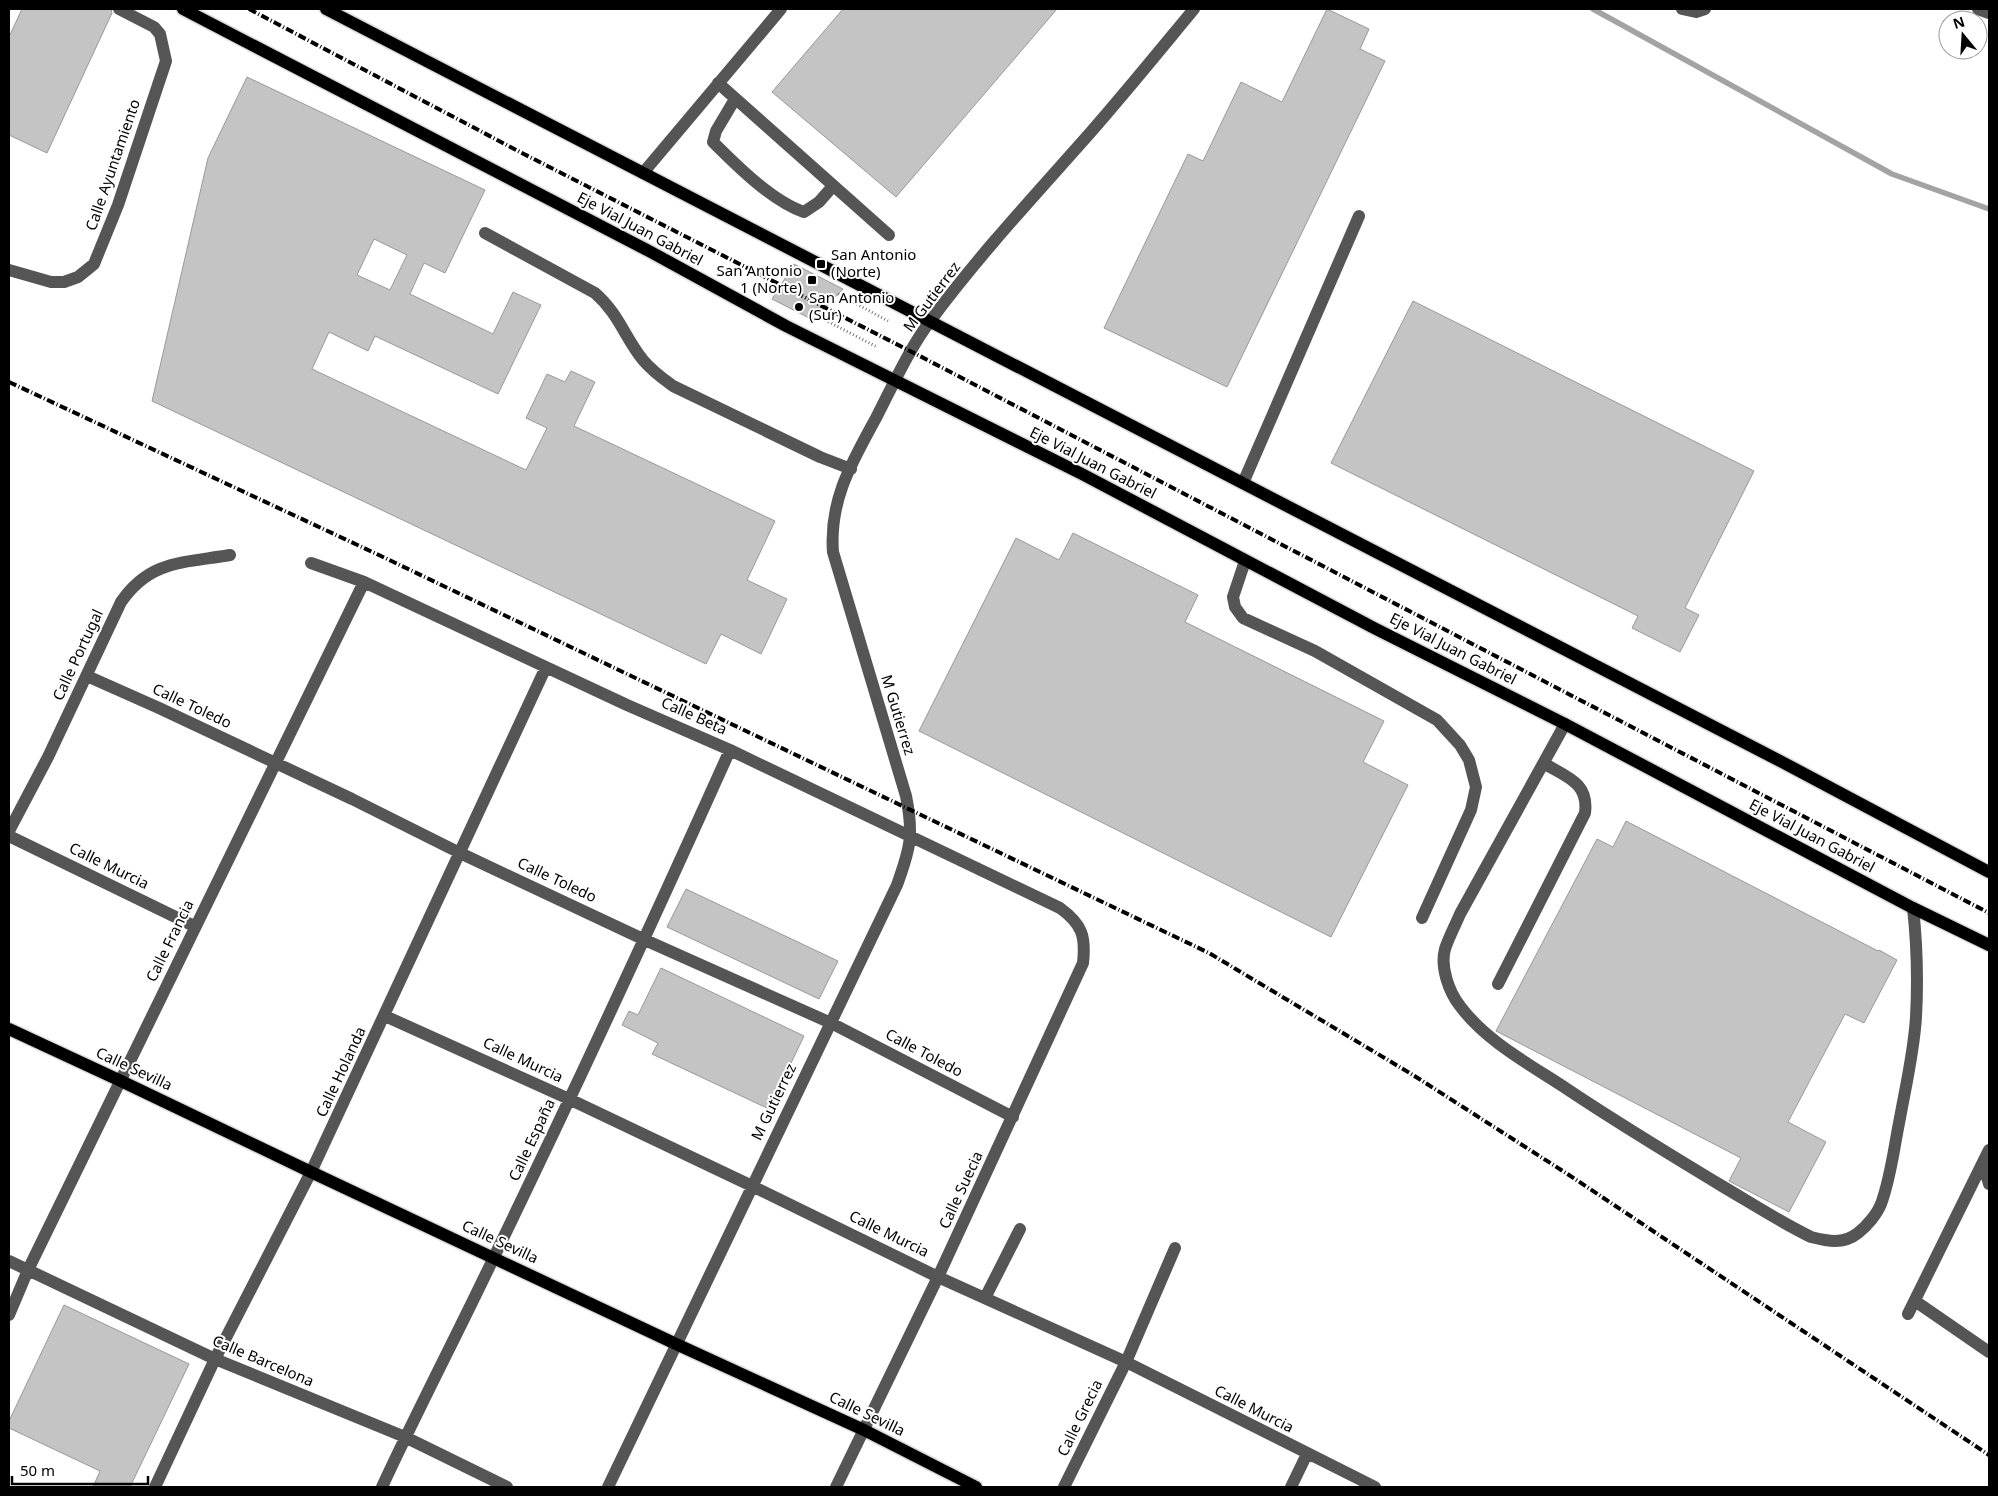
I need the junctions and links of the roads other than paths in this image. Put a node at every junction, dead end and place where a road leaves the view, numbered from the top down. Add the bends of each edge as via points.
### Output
1 (119, 9) edge
2 (183, 9) edge
3 (326, 9) edge
4 (781, 9) edge
5 (1194, 9) edge
6 (1682, 9) edge
7 (1705, 9) edge
8 (1978, 9) edge
9 (1989, 12) edge
10 (718, 83) junction
11 (735, 98) junction
12 (643, 173) junction
13 (833, 186) junction
14 (1360, 216) dead end
15 (485, 233) dead end
16 (890, 235) dead end
17 (9, 270) edge
18 (930, 321) junction
19 (896, 380) junction
20 (850, 469) junction
21 (1243, 483) junction
22 (230, 556) dead end
23 (1245, 561) junction
24 (311, 563) dead end
25 (364, 582) junction
26 (546, 667) junction
27 (87, 676) junction
28 (1565, 724) junction
29 (730, 750) junction
30 (276, 763) junction
31 (1545, 764) junction
32 (9, 831) edge
33 (9, 836) edge
34 (911, 836) junction
35 (460, 852) junction
36 (1989, 872) edge
37 (1060, 908) joint
38 (1913, 908) junction
39 (1422, 918) dead end
40 (194, 926) junction
41 (644, 940) junction
42 (1989, 945) edge
43 (1498, 984) dead end
44 (385, 1016) junction
45 (831, 1022) junction
46 (9, 1029) edge
47 (121, 1080) junction
48 (569, 1099) junction
49 (1012, 1117) junction
50 (1989, 1150) edge
51 (1982, 1163) junction
52 (311, 1172) junction
53 (1989, 1184) edge
54 (752, 1186) junction
55 (1020, 1229) dead end
56 (1175, 1248) dead end
57 (494, 1258) junction
58 (9, 1261) edge
59 (28, 1270) junction
60 (938, 1277) junction
61 (985, 1298) junction
62 (1914, 1301) junction
63 (1908, 1314) dead end
64 (9, 1315) edge
65 (676, 1344) junction
66 (1989, 1352) edge
67 (215, 1359) junction
68 (1126, 1362) junction
69 (864, 1430) junction
70 (405, 1437) junction
71 (1307, 1454) junction
72 (155, 1487) edge
73 (382, 1487) edge
74 (506, 1487) edge
75 (608, 1487) edge
76 (836, 1487) edge
77 (976, 1487) edge
78 (1064, 1487) edge
79 (1290, 1487) edge
80 (1375, 1487) edge

1 - 17 street, Calle Ayuntamiento via 154,27 160,34 166,61 118,205 94,264 78,277 64,282 51,282
2 - 19 main road, Eje Vial Juan Gabriel via 649,251 786,326
3 - 12 main road
4 - 10 street
5 - 18 street, M Gutierrez
6 - 7 street via 1696,12
8 - 9 street
10 - 11 street
10 - 12 street
11 - 13 street
11 - 13 street via 713,142 739,168 791,207 804,212 819,202
12 - 18 main road
13 - 16 street
14 - 21 street
15 - 20 street via 595,294 617,317 642,359 673,386
18 - 19 street, M Gutierrez
18 - 21 main road
19 - 20 street, M Gutierrez
19 - 23 main road, Eje Vial Juan Gabriel
20 - 34 street, M Gutierrez via 834,511 833,552 906,796
21 - 36 main road
22 - 27 street, Calle Portugal via 170,565 142,578 121,602
23 - 28 main road, Eje Vial Juan Gabriel
23 - 39 street via 1233,597 1243,618 1315,651 1437,720 1469,760 1476,787 1471,810
24 - 25 street, Calle Beta
25 - 26 street, Calle Beta
25 - 30 street, Calle Francia
26 - 29 street, Calle Beta
26 - 35 street, Calle Holanda
27 - 30 street, Calle Toledo
27 - 32 street, Calle Portugal
28 - 31 street
28 - 38 main road, Eje Vial Juan Gabriel
29 - 34 street, Calle Beta
29 - 41 street, Calle España
30 - 35 street, Calle Toledo
30 - 40 street, Calle Francia
31 - 38 street via 1460,914 1446,946 1447,980 1460,1006 1501,1045 1621,1125 1811,1237 1828,1242 1848,1239 1864,1227 1880,1205 1891,1164 1916,1019 1918,952
31 - 43 street via 1582,790 1585,814
33 - 40 street, Calle Murcia
34 - 37 street, Calle Beta
34 - 45 street, M Gutierrez via 897,885
35 - 41 street, Calle Toledo
35 - 44 street, Calle Holanda
37 - 49 street, Calle Suecia via 1074,918 1081,929 1085,950 1083,963
38 - 42 main road, Eje Vial Juan Gabriel
40 - 47 street, Calle Francia
41 - 45 street, Calle Toledo
41 - 48 street, Calle España
44 - 48 street, Calle Murcia
44 - 52 street, Calle Holanda
45 - 49 street, Calle Toledo
45 - 54 street, M Gutierrez
46 - 47 main road, Calle Sevilla
47 - 52 main road, Calle Sevilla
47 - 59 street, Calle Francia
48 - 54 street, Calle Murcia
48 - 57 street, Calle España
49 - 60 street, Calle Suecia
50 - 51 street
51 - 53 street
51 - 62 street
52 - 57 main road, Calle Sevilla
52 - 67 street, Calle Holanda
54 - 60 street, Calle Murcia
54 - 65 street, M Gutierrez
55 - 61 street
56 - 68 street, Calle Grecia
57 - 65 main road, Calle Sevilla
57 - 70 street, Calle España
58 - 59 street, Calle Barcelona
59 - 64 street, Calle Francia
59 - 67 street, Calle Barcelona
60 - 61 street, Calle Murcia
60 - 69 street, Calle Suecia
61 - 68 street, Calle Murcia
62 - 63 street
62 - 66 street
65 - 69 main road, Calle Sevilla
65 - 75 street, M Gutierrez
67 - 70 street, Calle Barcelona
67 - 72 street, Calle Holanda
68 - 71 street, Calle Murcia
68 - 78 street, Calle Grecia
69 - 76 street, Calle Suecia
69 - 77 main road, Calle Sevilla
70 - 73 street, Calle España
70 - 74 street, Calle Barcelona
71 - 79 street
71 - 80 street, Calle Murcia

